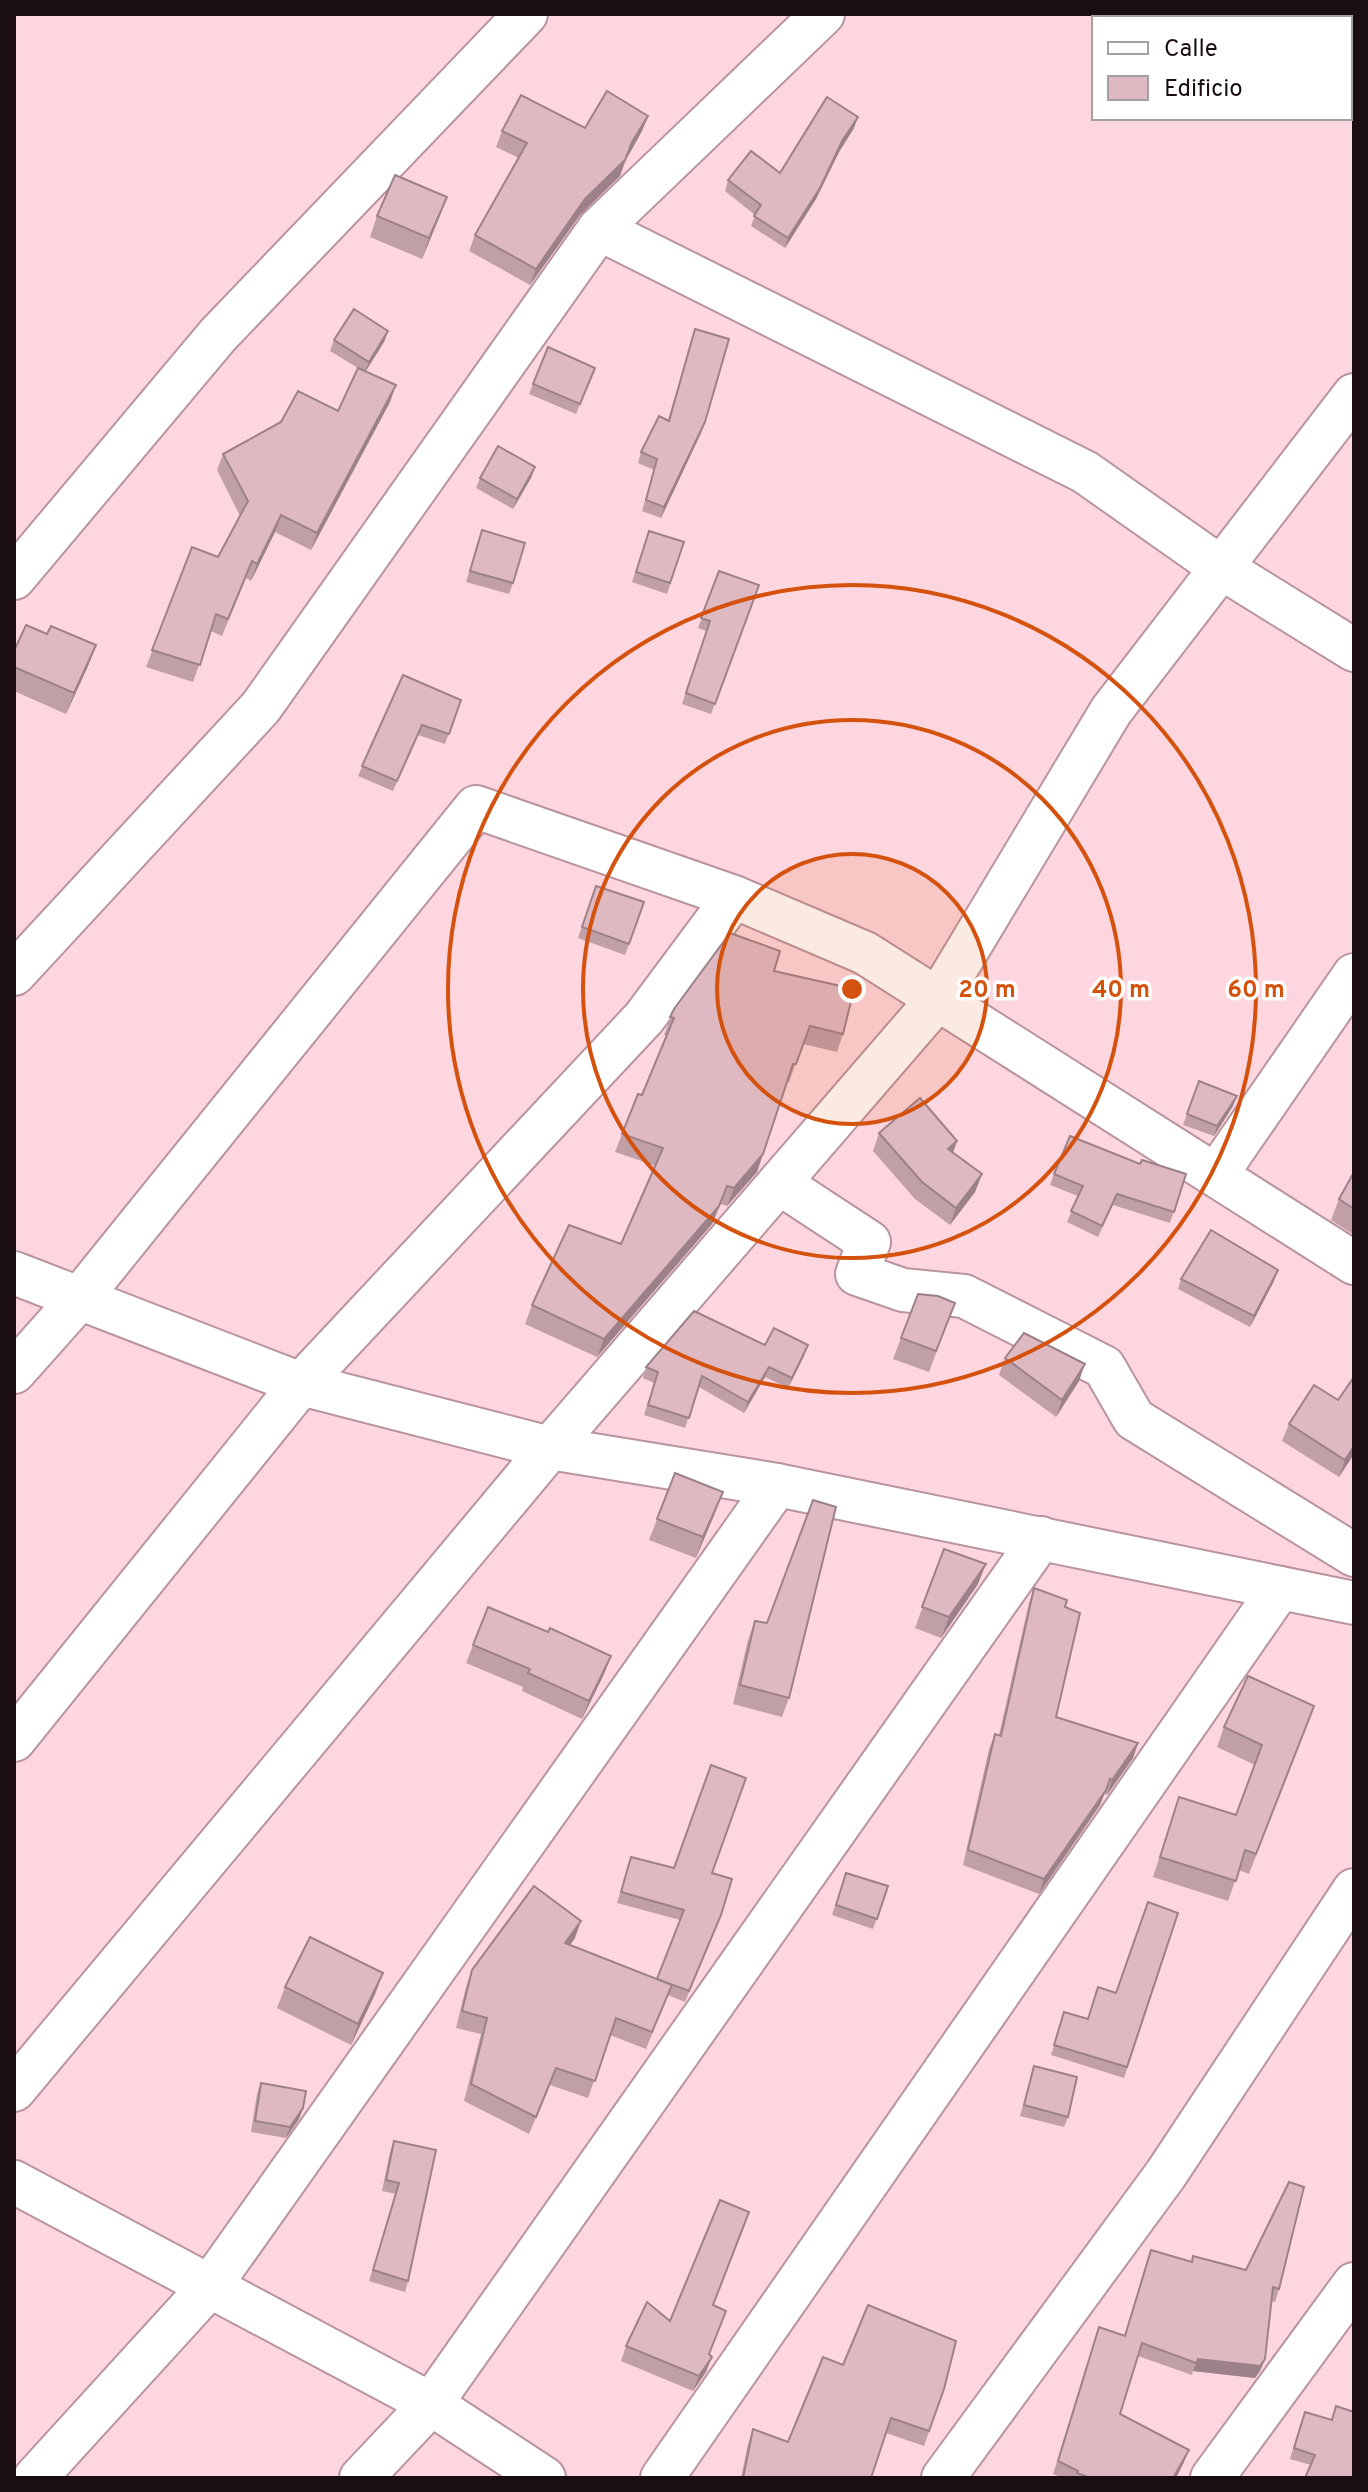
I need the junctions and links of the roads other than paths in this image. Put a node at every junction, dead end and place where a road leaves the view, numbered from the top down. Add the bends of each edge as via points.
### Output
1 (526, 14) edge
2 (823, 14) edge
3 (599, 229) junction
4 (1354, 395) edge
5 (1220, 567) junction
6 (14, 578) edge
7 (1354, 650) edge
8 (734, 897) junction
9 (14, 974) edge
10 (1354, 975) edge
11 (938, 999) junction
12 (1216, 1175) junction
13 (779, 1183) junction
14 (1354, 1263) edge
15 (14, 1273) edge
16 (79, 1299) junction
17 (14, 1372) edge
18 (301, 1384) junction
19 (550, 1448) junction
20 (777, 1485) junction
21 (1041, 1538) junction
22 (1354, 1555) edge
23 (1280, 1588) junction
24 (1354, 1603) edge
25 (14, 1740) edge
26 (1354, 1890) edge
27 (14, 2090) edge
28 (14, 2182) edge
29 (1354, 2284) edge
30 (210, 2286) junction
31 (431, 2404) junction
32 (35, 2478) edge
33 (361, 2478) edge
34 (544, 2478) edge
35 (662, 2478) edge
36 (943, 2478) edge
37 (1212, 2478) edge

1 - 6 street via 218,335
2 - 3 street
3 - 5 street via 1085,472
3 - 9 street via 261,707
4 - 5 street
5 - 7 street
5 - 11 street via 1111,711
8 - 11 street via 865,953
8 - 16 street via 476,807
8 - 18 street via 644,1018
10 - 12 street
11 - 12 street
11 - 13 street
12 - 14 street
13 - 19 street
13 - 22 street via 869,1242 857,1274 903,1290 964,1296 1104,1367 1134,1419
15 - 16 street
16 - 17 street
16 - 18 street
18 - 19 street
18 - 25 street
19 - 20 street
19 - 27 street
20 - 21 street
20 - 30 street
21 - 23 street
21 - 31 street
23 - 24 street
23 - 35 street
26 - 36 street via 1166,2174
28 - 30 street
29 - 37 street
30 - 31 street
30 - 32 street
31 - 33 street
31 - 34 street

